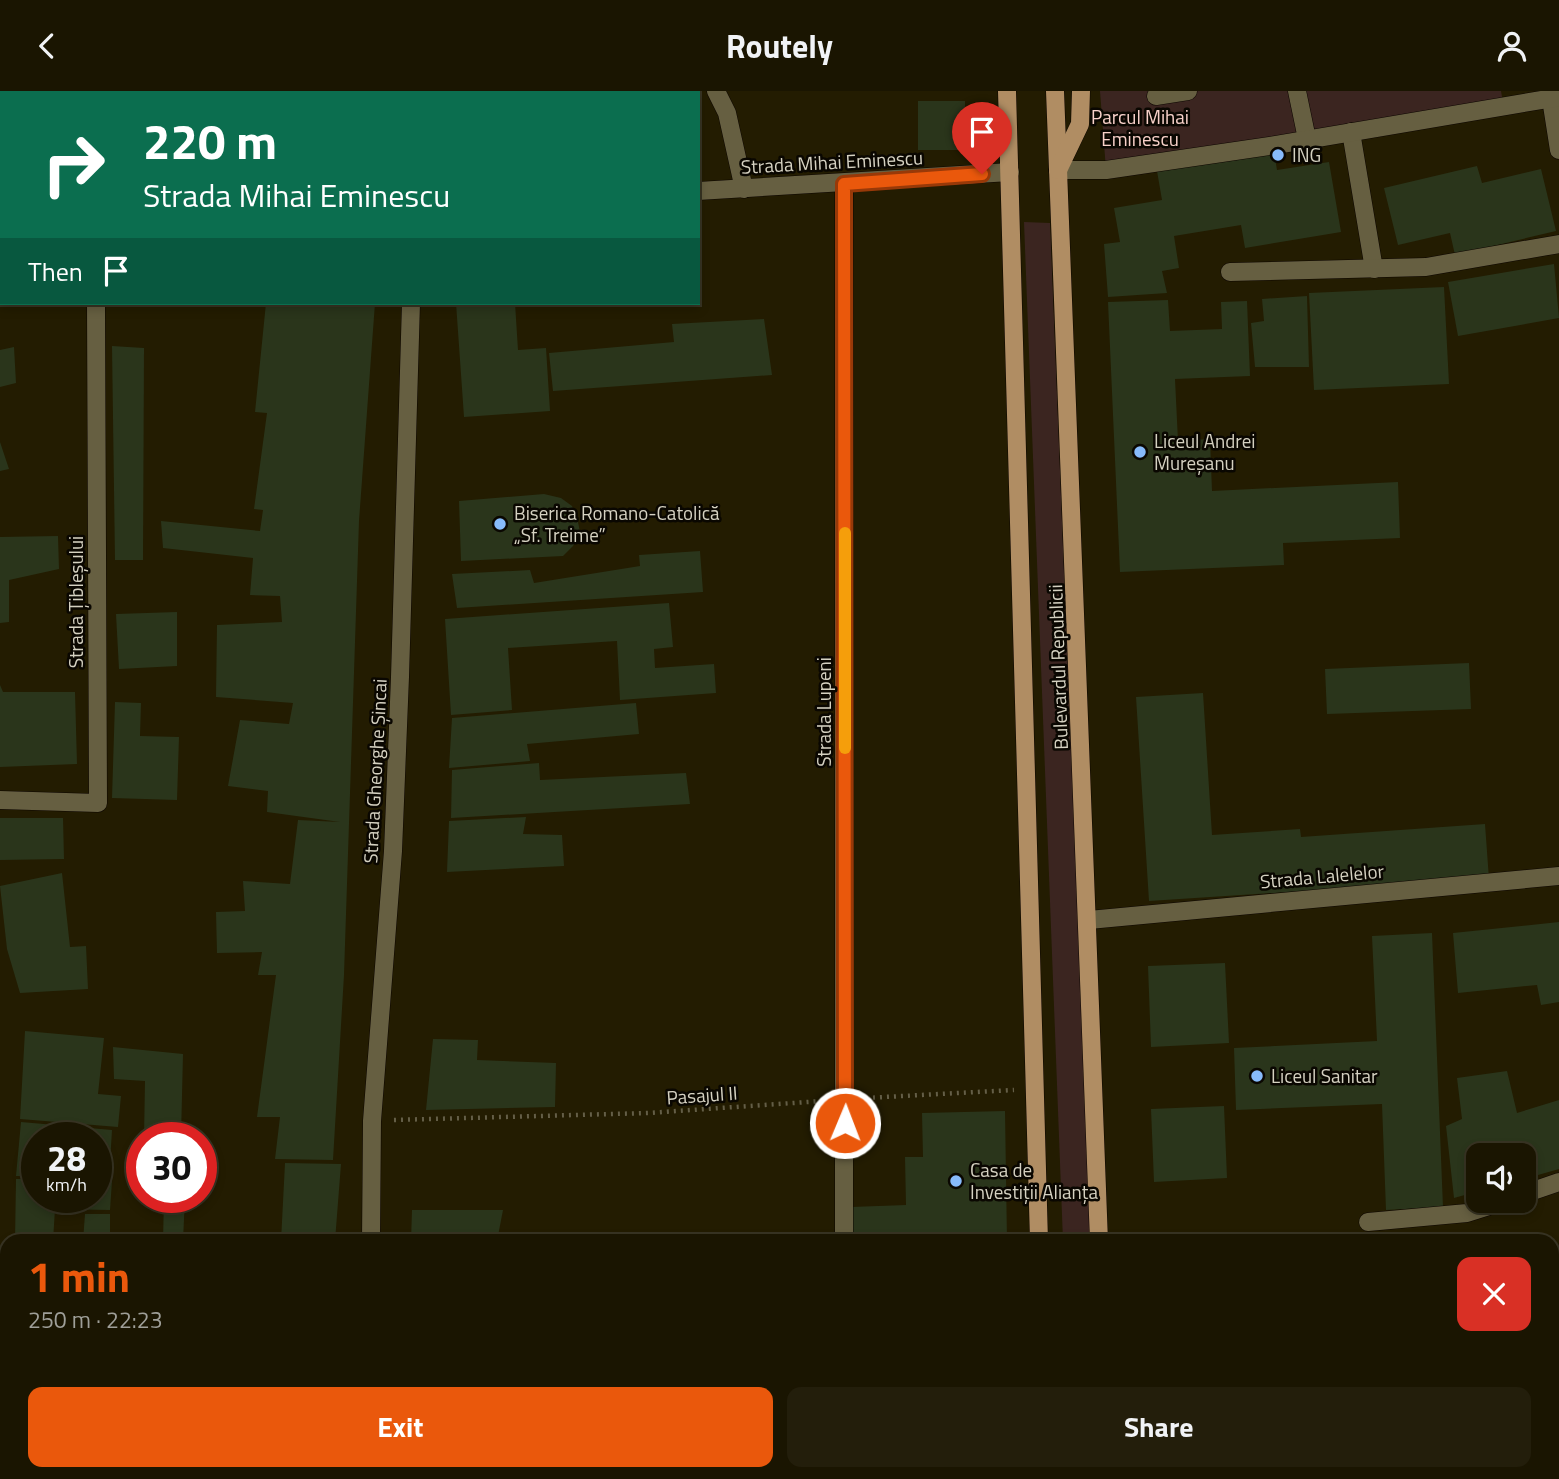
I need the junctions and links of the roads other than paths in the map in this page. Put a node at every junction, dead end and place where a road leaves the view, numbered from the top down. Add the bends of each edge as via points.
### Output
1 (716, 91) edge
2 (1007, 91) edge
3 (1055, 91) edge
4 (1081, 91) edge
5 (1188, 91) edge
6 (1297, 91) edge
7 (1156, 96) dead end
8 (1555, 98) edge
9 (1502, 100) edge
10 (1351, 132) junction
11 (1307, 139) junction
12 (1559, 150) edge
13 (1058, 170) junction
14 (1010, 172) junction
15 (844, 184) junction
16 (744, 189) junction
17 (700, 191) edge
18 (1559, 244) edge
19 (1374, 269) junction
20 (1230, 272) dead end
21 (96, 305) edge
22 (411, 305) edge
23 (0, 800) edge
24 (1559, 876) edge
25 (1089, 920) junction
26 (1559, 1182) edge
27 (1536, 1190) edge
28 (1467, 1213) edge
29 (1368, 1222) dead end
30 (370, 1234) edge
31 (844, 1234) edge
32 (1039, 1234) edge
33 (1100, 1234) edge

1 - 16 street via 727,113
2 - 14 main road, Bulevardul Republicii
3 - 13 main road, Bulevardul Republicii
4 - 13 main road via 1080,124
5 - 7 street
6 - 11 street
8 - 9 street
8 - 12 street
9 - 10 street
10 - 11 street
10 - 19 street
11 - 13 street via 1106,170
13 - 25 main road, Bulevardul Republicii
14 - 15 street, Strada Mihai Eminescu
14 - 32 main road, Bulevardul Republicii
15 - 16 street, Strada Mihai Eminescu
15 - 31 street, Strada Lupeni
16 - 17 street, Strada Mihai Eminescu
18 - 19 street via 1426,267
19 - 20 street
21 - 23 street, Strada Țibleșului via 98,803
22 - 30 street, Strada Gheorghe Șincai via 393,851 372,1121
24 - 25 street, Strada Lalelelor
25 - 33 main road, Bulevardul Republicii
26 - 27 street
28 - 29 street

